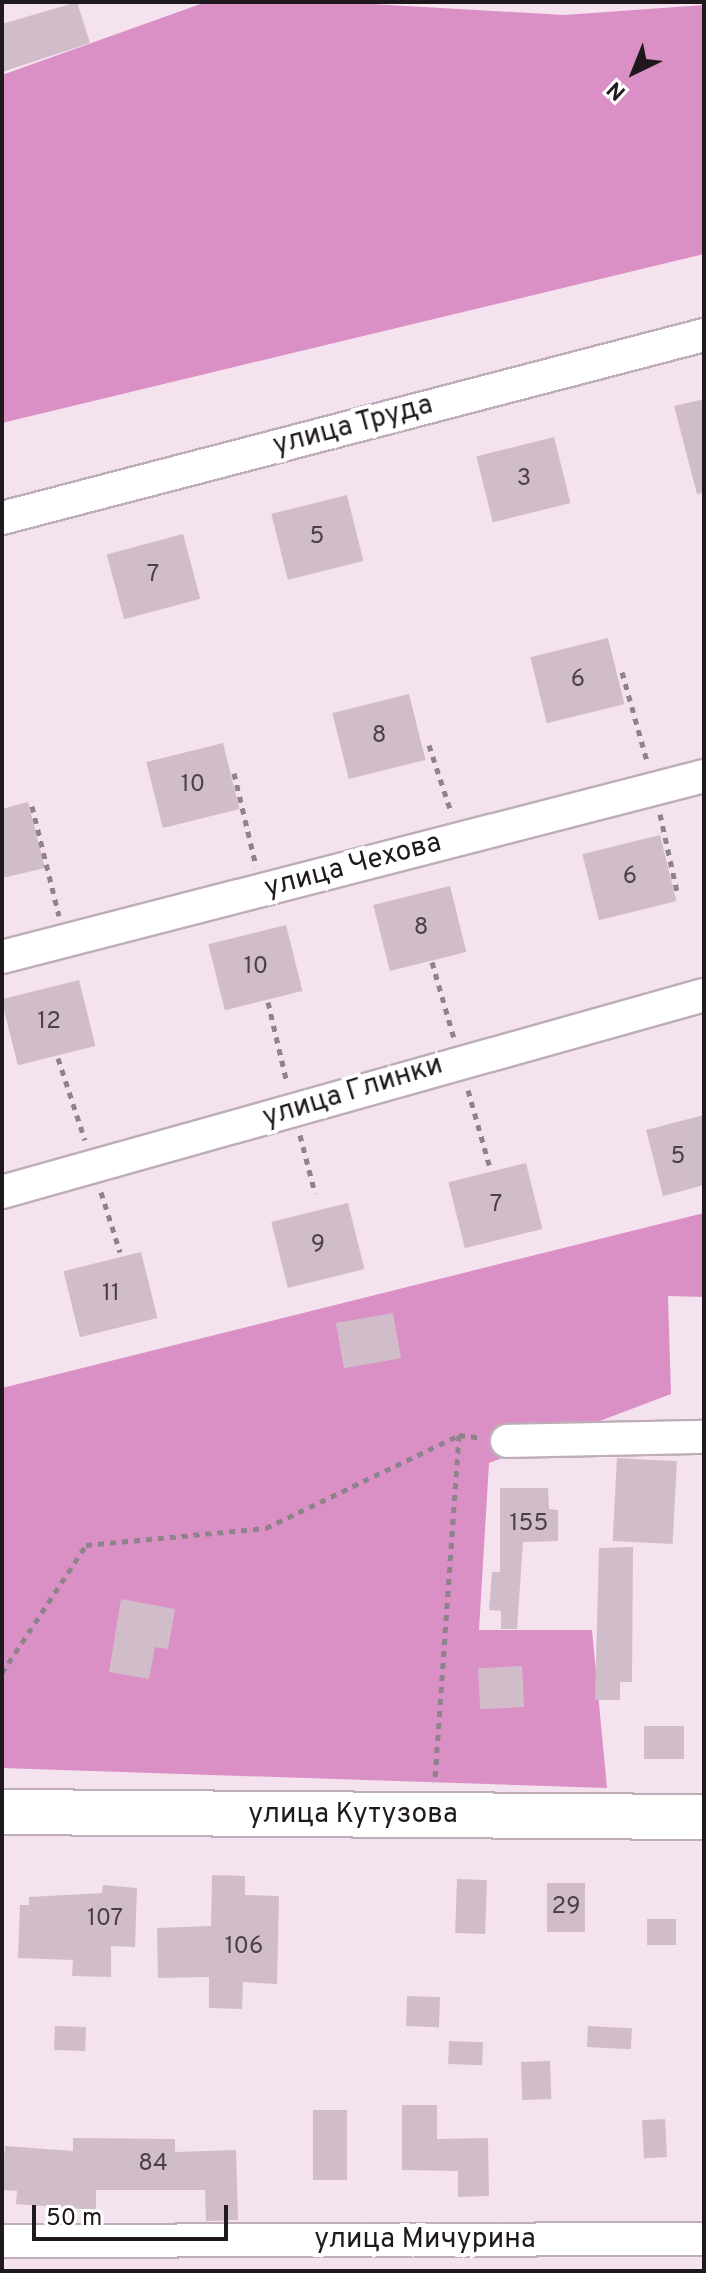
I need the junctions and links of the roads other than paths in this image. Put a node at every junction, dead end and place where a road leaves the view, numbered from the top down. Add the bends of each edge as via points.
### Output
1 (704, 335) edge
2 (2, 518) edge
3 (704, 776) edge
4 (2, 957) edge
5 (704, 995) edge
6 (2, 1192) edge
7 (704, 1437) edge
8 (507, 1441) dead end
9 (2, 1812) edge
10 (704, 1817) edge
11 (704, 2239) edge
12 (2, 2241) edge

1 - 2 street, улица Труда
3 - 4 street, улица Чехова
5 - 6 street, улица Глинки
7 - 8 street
9 - 10 main road, улица Кутузова
11 - 12 street, улица Мичурина

